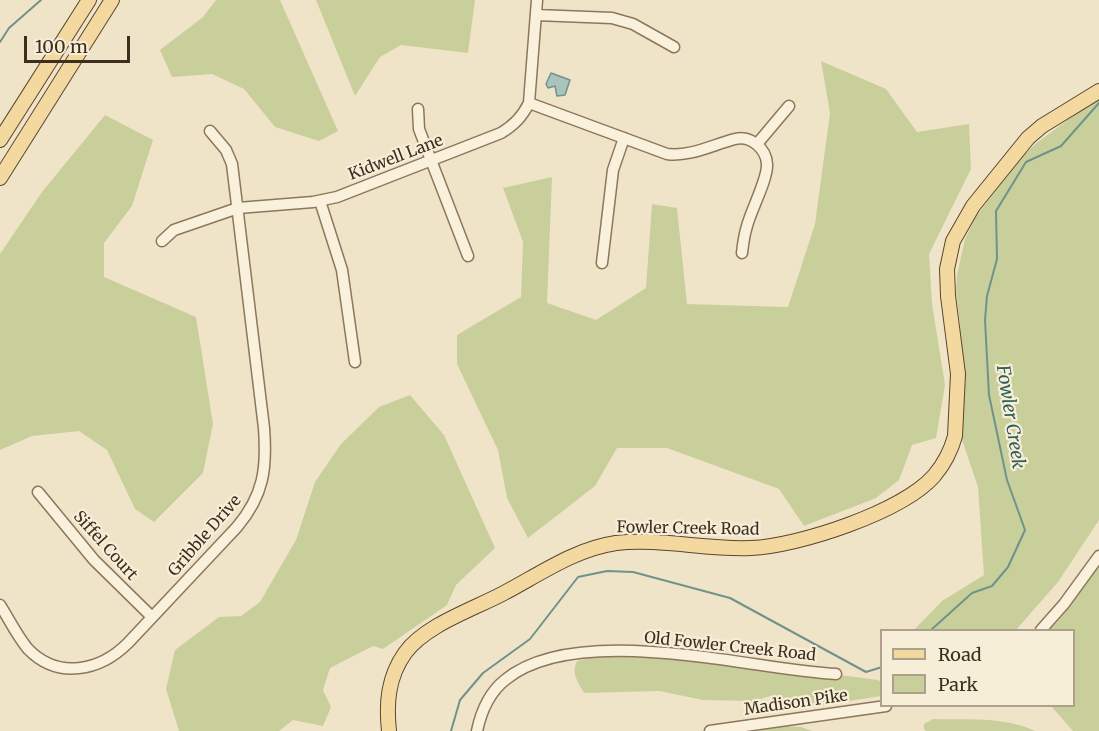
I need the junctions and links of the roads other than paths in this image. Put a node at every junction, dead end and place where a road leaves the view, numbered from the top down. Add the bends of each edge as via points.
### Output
1 (89, 0) edge
2 (112, 0) edge
3 (537, 0) edge
4 (536, 15) junction
5 (674, 47) dead end
6 (1099, 91) edge
7 (529, 103) junction
8 (789, 106) dead end
9 (418, 109) dead end
10 (210, 131) dead end
11 (624, 138) junction
12 (0, 140) edge
13 (758, 144) junction
14 (432, 161) junction
15 (0, 178) edge
16 (320, 201) junction
17 (238, 208) junction
18 (162, 241) dead end
19 (742, 253) dead end
20 (468, 255) dead end
21 (602, 263) dead end
22 (355, 362) dead end
23 (38, 492) dead end
24 (1099, 556) edge
25 (0, 605) edge
26 (152, 617) junction
27 (1042, 629) edge
28 (836, 674) dead end
29 (880, 706) edge
30 (389, 731) edge
31 (477, 731) edge
32 (710, 731) edge

1 - 12 main road
2 - 15 main road
3 - 4 street
4 - 5 street via 612,18 633,24
4 - 7 street
6 - 30 main road, Fowler Creek Road via 1028,138 973,206 953,241 947,269 958,374 955,436 942,465 924,485 896,503 834,530 774,546 616,543 568,558 442,624 413,644 390,682
7 - 11 street
7 - 14 street, Kidwell Lane via 517,122 501,133
8 - 13 street
9 - 14 street via 419,129
10 - 17 street, Gribble Drive via 230,157
11 - 13 street via 675,155 740,138
11 - 21 street via 613,170
13 - 19 street via 767,164
14 - 16 street, Kidwell Lane
14 - 20 street
16 - 17 street, Kidwell Lane
16 - 22 street via 342,270
17 - 18 street, Kidwell Lane via 174,230
17 - 26 street, Gribble Drive via 264,428 263,478 242,521
23 - 26 street, Siffel Court via 94,560
24 - 27 street
25 - 26 street, Gribble Drive via 26,646 41,659 62,668 104,662 117,654
28 - 31 street, Old Fowler Creek Road via 673,653 566,654 546,659 504,680 484,708
29 - 32 street, Madison Pike

